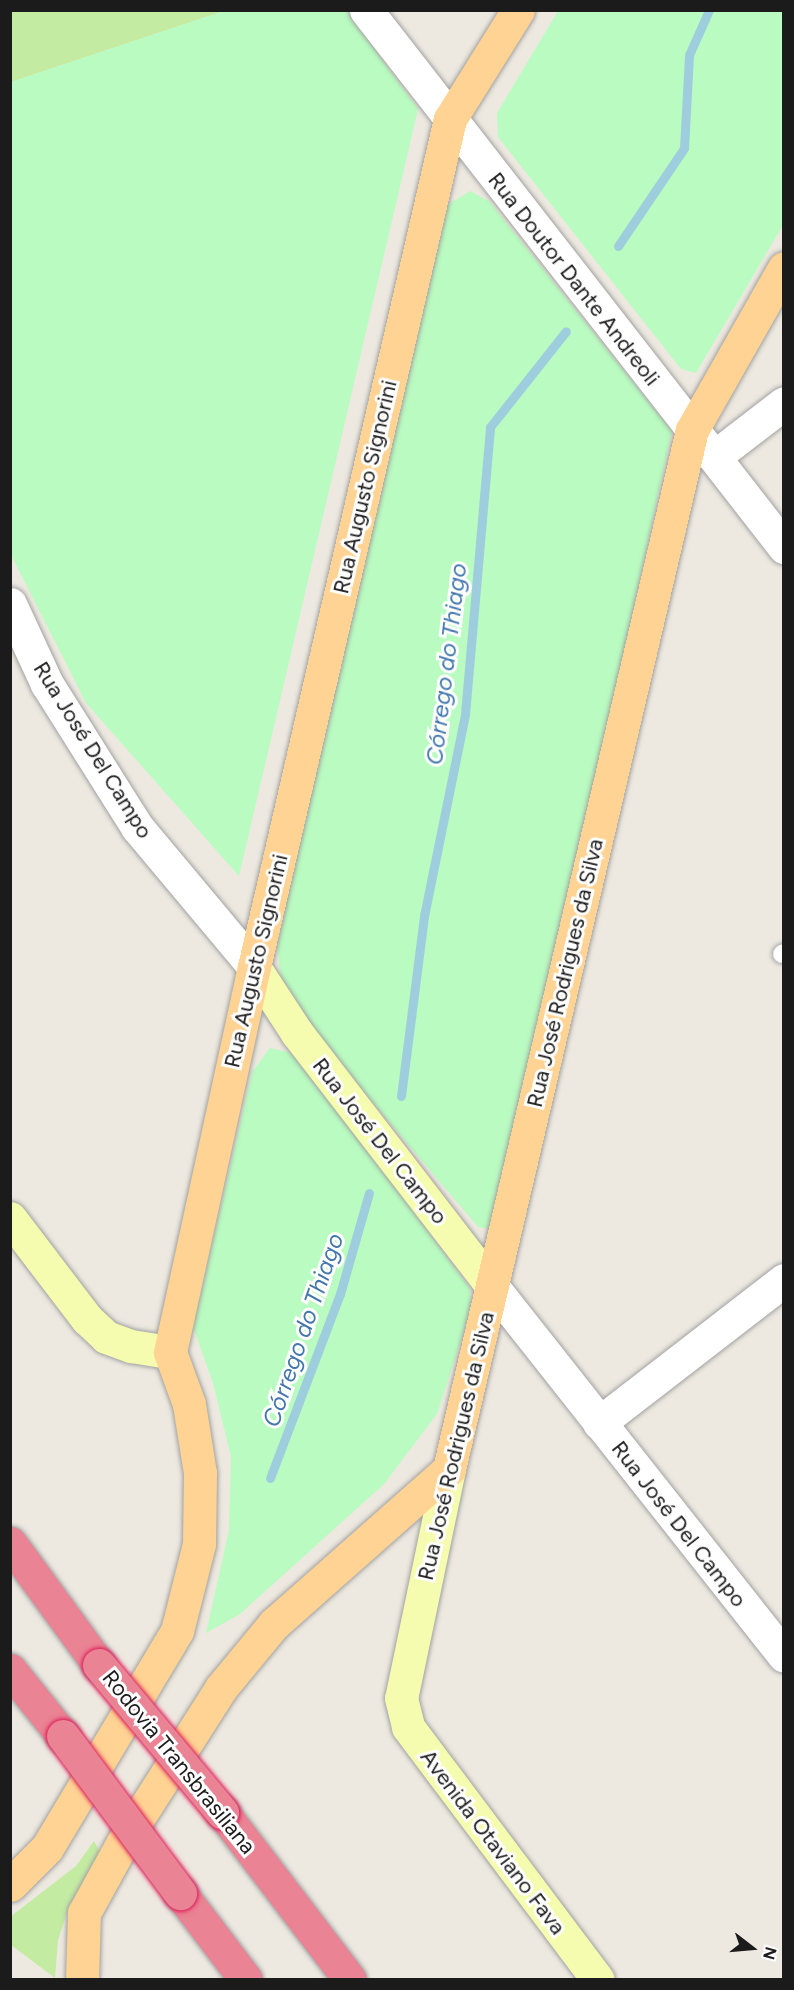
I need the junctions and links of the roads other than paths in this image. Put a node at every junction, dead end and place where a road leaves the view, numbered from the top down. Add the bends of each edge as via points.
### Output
1 (366, 10) edge
2 (518, 10) edge
3 (450, 119) junction
4 (783, 268) edge
5 (783, 403) edge
6 (692, 430) junction
7 (714, 457) junction
8 (783, 547) edge
9 (10, 604) edge
10 (254, 967) junction
11 (10, 1218) edge
12 (783, 1280) edge
13 (492, 1286) junction
14 (170, 1352) junction
15 (599, 1423) junction
16 (449, 1469) junction
17 (10, 1543) edge
18 (783, 1656) edge
19 (10, 1670) edge
20 (401, 1698) joint
21 (10, 1885) edge
22 (82, 1980) edge
23 (246, 1980) edge
24 (350, 1980) edge
25 (598, 1980) edge

1 - 3 street, Rua Doutor Dante Andreoli
2 - 3 main road, Rua Augusto Signorini
3 - 6 street, Rua Doutor Dante Andreoli
3 - 10 main road, Rua Augusto Signorini
4 - 6 main road, Rua José Rodrigues da Silva
5 - 7 street
6 - 7 street, Rua Doutor Dante Andreoli
6 - 13 main road, Rua José Rodrigues da Silva
7 - 8 street, Rua Doutor Dante Andreoli
9 - 10 street, Rua José Del Campo via 47,684 137,826
10 - 13 street, Rua José Del Campo via 297,1033
10 - 14 main road, Rua Augusto Signorini
11 - 14 street via 87,1319 106,1337 131,1346
12 - 15 street
13 - 15 street, Rua José Del Campo
13 - 16 main road, Rua José Rodrigues da Silva
14 - 21 main road via 189,1404 200,1473 199,1544 177,1631 47,1848
15 - 18 street, Rua José Del Campo
16 - 20 street, Rua José Rodrigues da Silva
16 - 22 main road via 274,1624 221,1688 123,1842 84,1913
17 - 24 highway, Rodovia Transbrasiliana, bridge via 99,1665 222,1812
19 - 23 highway, bridge
20 - 25 street, Avenida Otaviano Fava via 408,1727 424,1752

